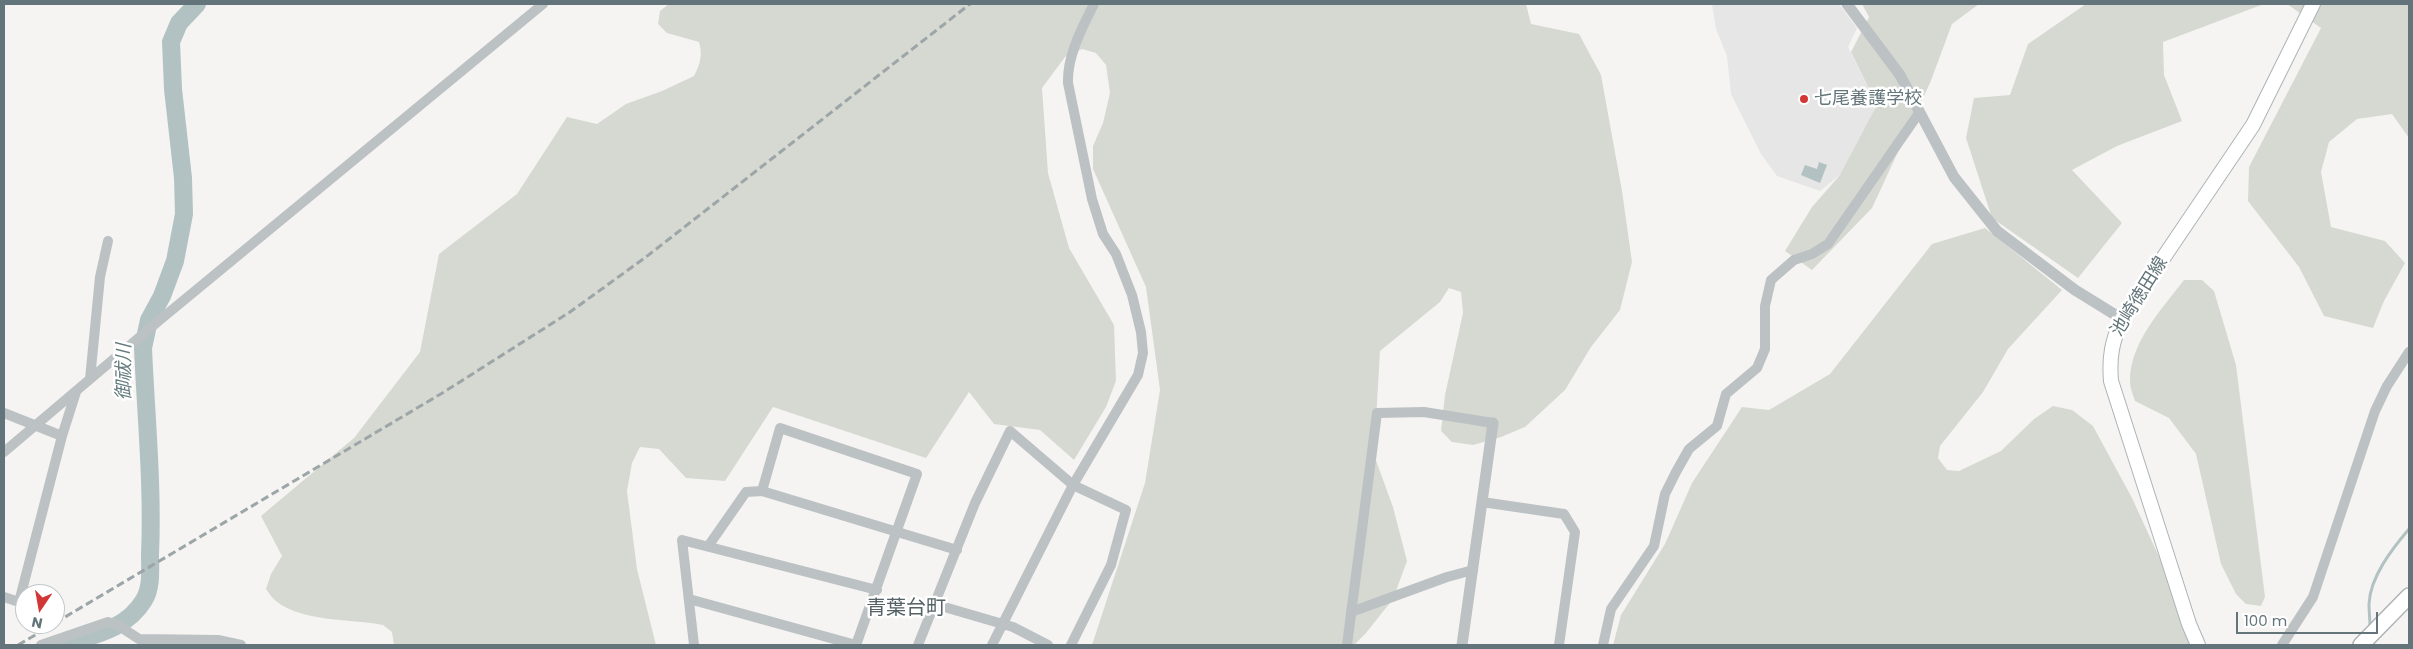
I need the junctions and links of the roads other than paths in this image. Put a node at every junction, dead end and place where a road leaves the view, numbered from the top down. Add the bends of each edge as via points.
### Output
1 (543, 4) edge
2 (1094, 4) edge
3 (1847, 4) edge
4 (2313, 4) edge
5 (1919, 113) junction
6 (108, 241) dead end
7 (2122, 319) junction
8 (2409, 352) edge
9 (90, 380) junction
10 (76, 392) junction
11 (4, 413) edge
12 (1493, 423) joint
13 (36, 426) junction
14 (62, 436) junction
15 (4, 452) edge
16 (1073, 485) junction
17 (762, 491) junction
18 (1482, 502) junction
19 (897, 533) junction
20 (708, 545) junction
21 (957, 550) junction
22 (1472, 570) junction
23 (876, 590) junction
24 (2409, 596) edge
25 (4, 597) edge
26 (689, 599) junction
27 (934, 604) junction
28 (1351, 612) junction
29 (1003, 623) junction
30 (2362, 644) edge
31 (41, 645) edge
32 (241, 645) edge
33 (694, 645) edge
34 (918, 645) edge
35 (992, 645) edge
36 (1048, 645) edge
37 (1071, 645) edge
38 (1347, 645) edge
39 (1462, 645) edge
40 (1559, 645) edge
41 (1603, 645) edge
42 (2198, 645) edge
43 (2282, 645) edge

1 - 9 street
2 - 16 street via 1078,38 1068,83 1092,199 1103,234 1116,254 1132,295 1143,353 1138,375
3 - 5 street via 1900,74
4 - 7 main road, 池崎徳田線 via 2253,125
5 - 7 street via 1954,177 1997,231 2076,290
5 - 41 street via 1828,244 1794,260 1771,280 1765,306 1766,349 1757,368 1726,394 1717,426 1689,449 1676,472 1665,494 1654,546 1611,609
6 - 9 street via 100,277
7 - 42 main road, 池崎徳田線 via 2112,342 2109,360 2111,381
8 - 43 street via 2375,411 2313,597
9 - 10 street
10 - 13 street
10 - 14 street
11 - 13 street
12 - 18 street
12 - 28 street via 1424,412 1377,413
13 - 14 street
13 - 15 street
14 - 25 street via 19,602
16 - 21 street via 1010,431 975,503
16 - 29 street
16 - 37 street via 1126,510 1111,565
17 - 19 street
17 - 19 street via 780,428 917,474
17 - 20 street via 746,492
18 - 22 street
18 - 40 street via 1564,514 1575,532
19 - 21 street
19 - 23 street
20 - 23 street
20 - 26 street via 682,540
21 - 27 street
22 - 28 street
22 - 39 street
23 - 26 street via 856,645
24 - 30 main road
26 - 33 street
27 - 29 street
27 - 34 street
28 - 38 street
29 - 35 street
29 - 36 street
31 - 32 street via 108,622 139,639 218,640

